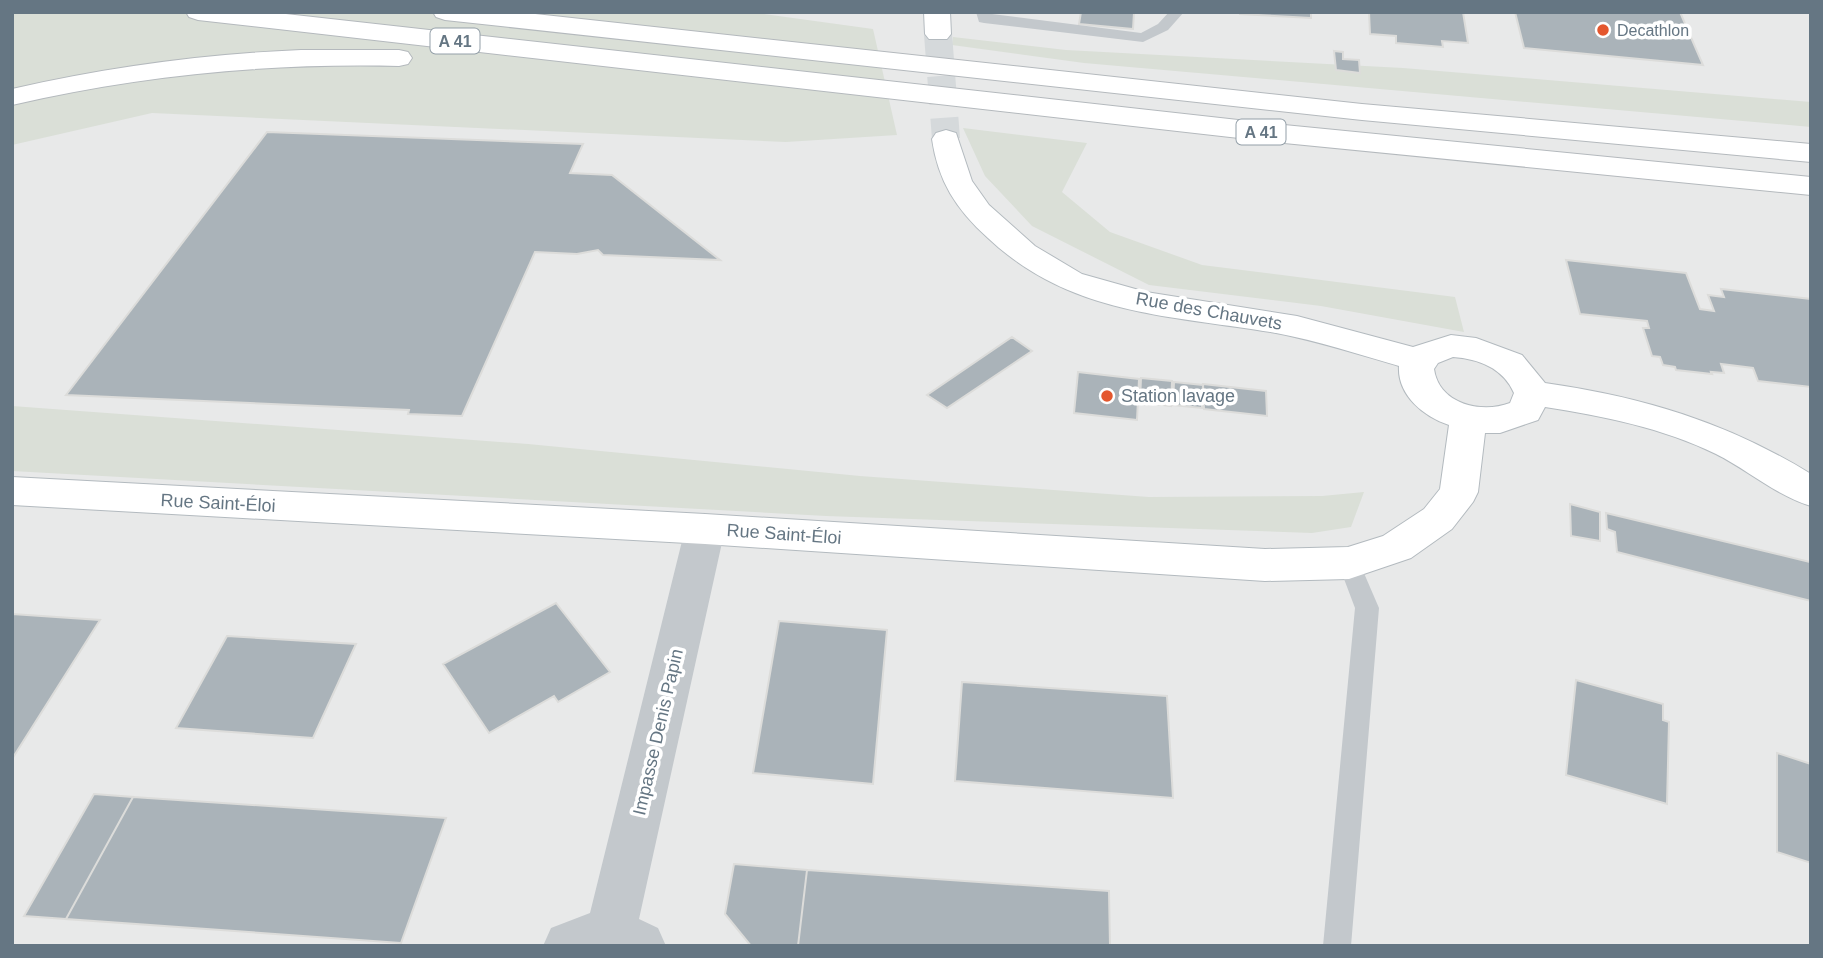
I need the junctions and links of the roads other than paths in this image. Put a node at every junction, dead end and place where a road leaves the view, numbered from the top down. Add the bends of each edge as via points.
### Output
1 (198, 12) edge
2 (445, 12) edge
3 (475, 12) edge
4 (982, 12) edge
5 (1177, 12) edge
6 (547, 23) junction
7 (712, 72) junction
8 (12, 97) edge
9 (946, 139) tunnel mouth
10 (1811, 153) edge
11 (1811, 186) edge
12 (1418, 360) junction
13 (1532, 393) junction
14 (1468, 420) junction
15 (12, 491) edge
16 (1811, 492) edge
17 (705, 529) junction
18 (1349, 563) junction
19 (606, 942) edge
20 (1337, 946) edge

1 - 7 main road, A 41
2 - 6 main road, A 41
3 - 6 main road
4 - 5 lane via 984,19 1143,38
6 - 10 main road, A 41 via 1349,111
7 - 8 main road via 356,56 263,57 158,68
7 - 11 main road, A 41
9 - 12 main road, Rue des Chauvets via 951,170 969,205 1014,245 1069,280 1158,304 1328,334
12 - 13 main road via 1437,348 1482,350 1522,372
12 - 14 main road via 1415,382 1422,394 1450,414
13 - 14 main road via 1525,411 1515,418
13 - 16 main road via 1592,402 1706,434
14 - 18 main road, Rue Saint-Éloi via 1460,492 1438,519 1397,547
15 - 17 main road, Rue Saint-Éloi
17 - 18 main road, Rue Saint-Éloi via 1265,565
17 - 19 street, Impasse Denis Papin
18 - 20 lane via 1367,608

